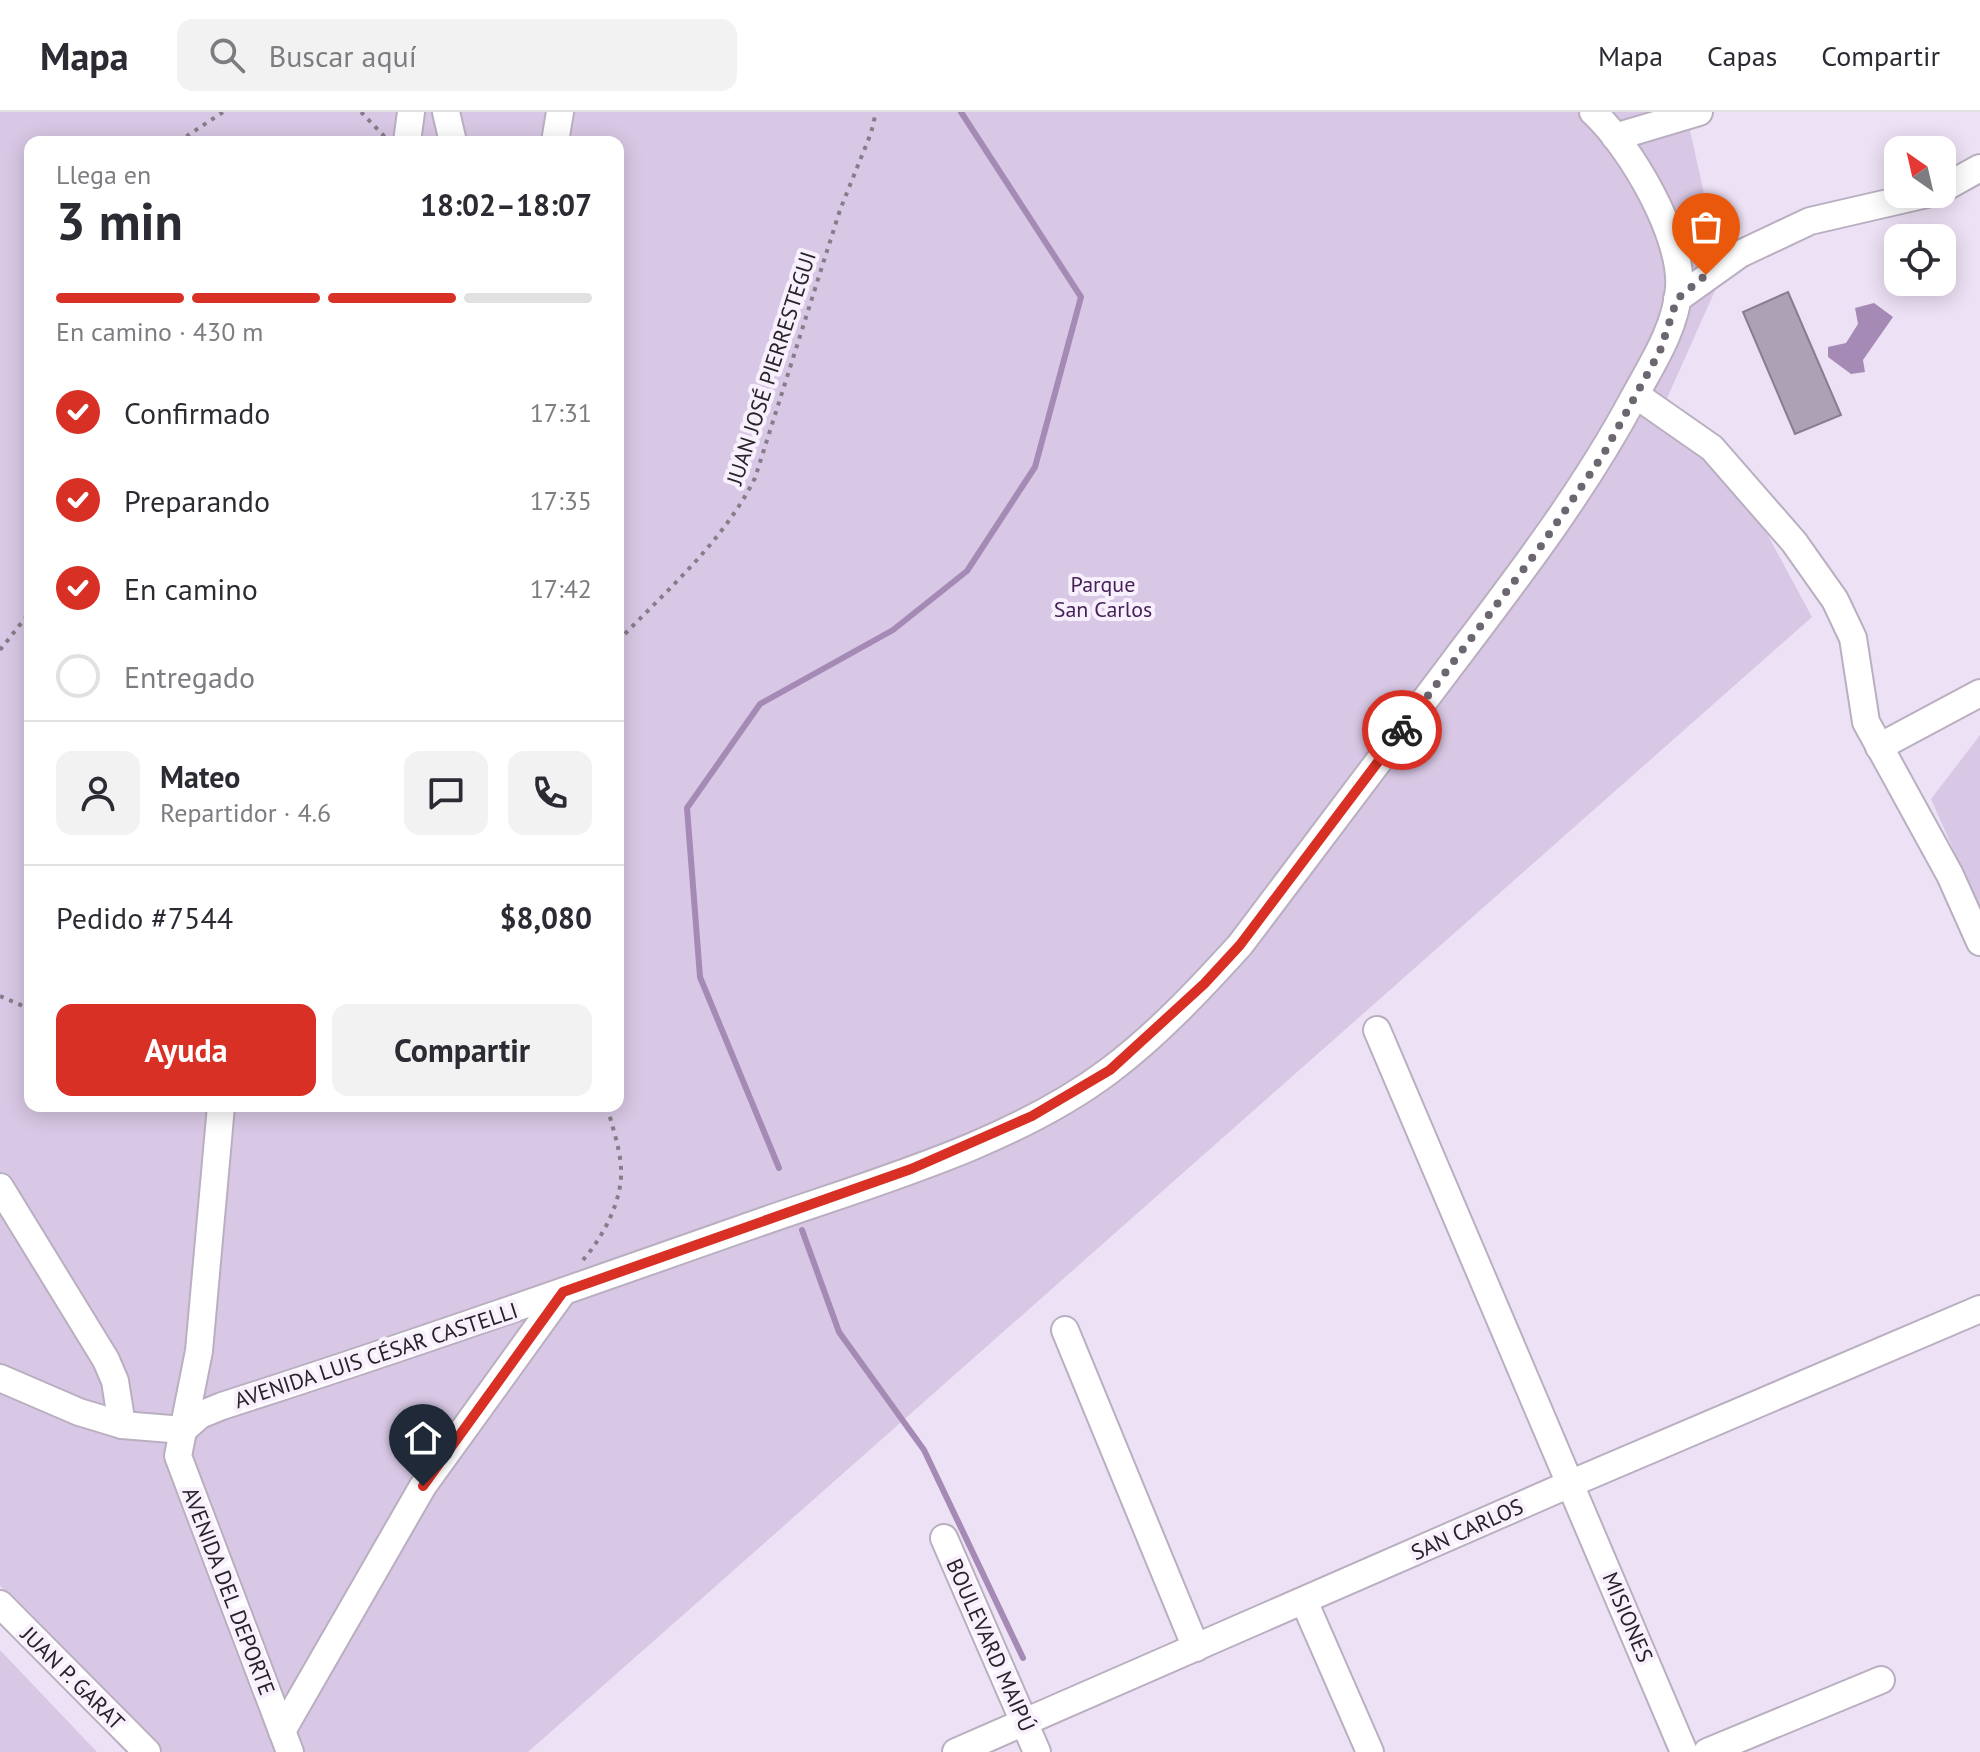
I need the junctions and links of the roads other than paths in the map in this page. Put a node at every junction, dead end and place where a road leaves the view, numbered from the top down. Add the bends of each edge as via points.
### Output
1 (411, 112) edge
2 (446, 112) edge
3 (560, 112) edge
4 (1593, 112) edge
5 (1699, 112) edge
6 (408, 136) edge
7 (452, 136) edge
8 (556, 136) edge
9 (1615, 137) junction
10 (1980, 168) edge
11 (1956, 181) edge
12 (1884, 204) edge
13 (1677, 299) junction
14 (1636, 395) junction
15 (1980, 693) edge
16 (1879, 747) junction
17 (1980, 942) edge
18 (1377, 1030) dead end
19 (220, 1112) edge
20 (0, 1187) edge
21 (563, 1292) junction
22 (1980, 1309) edge
23 (1065, 1330) dead end
24 (0, 1378) edge
25 (122, 1425) junction
26 (183, 1430) junction
27 (1572, 1483) junction
28 (944, 1538) dead end
29 (1304, 1601) junction
30 (0, 1604) edge
31 (1196, 1648) junction
32 (1881, 1680) dead end
33 (1024, 1723) junction
34 (286, 1741) edge
35 (147, 1752) edge
36 (956, 1752) edge
37 (1037, 1752) edge
38 (1370, 1752) edge
39 (1684, 1752) edge
40 (1707, 1752) edge

1 - 6 street
2 - 7 street
3 - 8 street
4 - 9 street, AVENIDA LUIS CÉSAR CASTELLI
5 - 9 street
9 - 13 street, AVENIDA LUIS CÉSAR CASTELLI via 1657,205 1677,254
10 - 11 street
12 - 13 street via 1810,221 1740,254
13 - 14 street, AVENIDA LUIS CÉSAR CASTELLI via 1660,351
14 - 16 street via 1712,448 1794,542 1835,600 1853,638 1866,722
14 - 21 street, AVENIDA LUIS CÉSAR CASTELLI via 1603,455 1541,546 1240,945 1110,1070 1018,1123 911,1169
15 - 16 street
16 - 17 street via 1950,875
18 - 27 street, MISIONES
19 - 26 street, AVENIDA DEL DEPORTE via 199,1351
20 - 25 street via 106,1360
21 - 26 street, AVENIDA LUIS CÉSAR CASTELLI via 222,1406
21 - 34 street via 423,1486
22 - 27 street, SAN CARLOS
23 - 31 street
24 - 25 street
25 - 26 street
26 - 34 street, AVENIDA DEL DEPORTE via 178,1456 185,1478
27 - 29 street, SAN CARLOS
27 - 39 street, MISIONES
28 - 33 street, BOULEVARD MAIPÚ
29 - 31 street, SAN CARLOS
29 - 38 street
30 - 35 street, JUAN P. GARAT
31 - 33 street, SAN CARLOS
32 - 40 street
33 - 36 street, SAN CARLOS
33 - 37 street, BOULEVARD MAIPÚ

